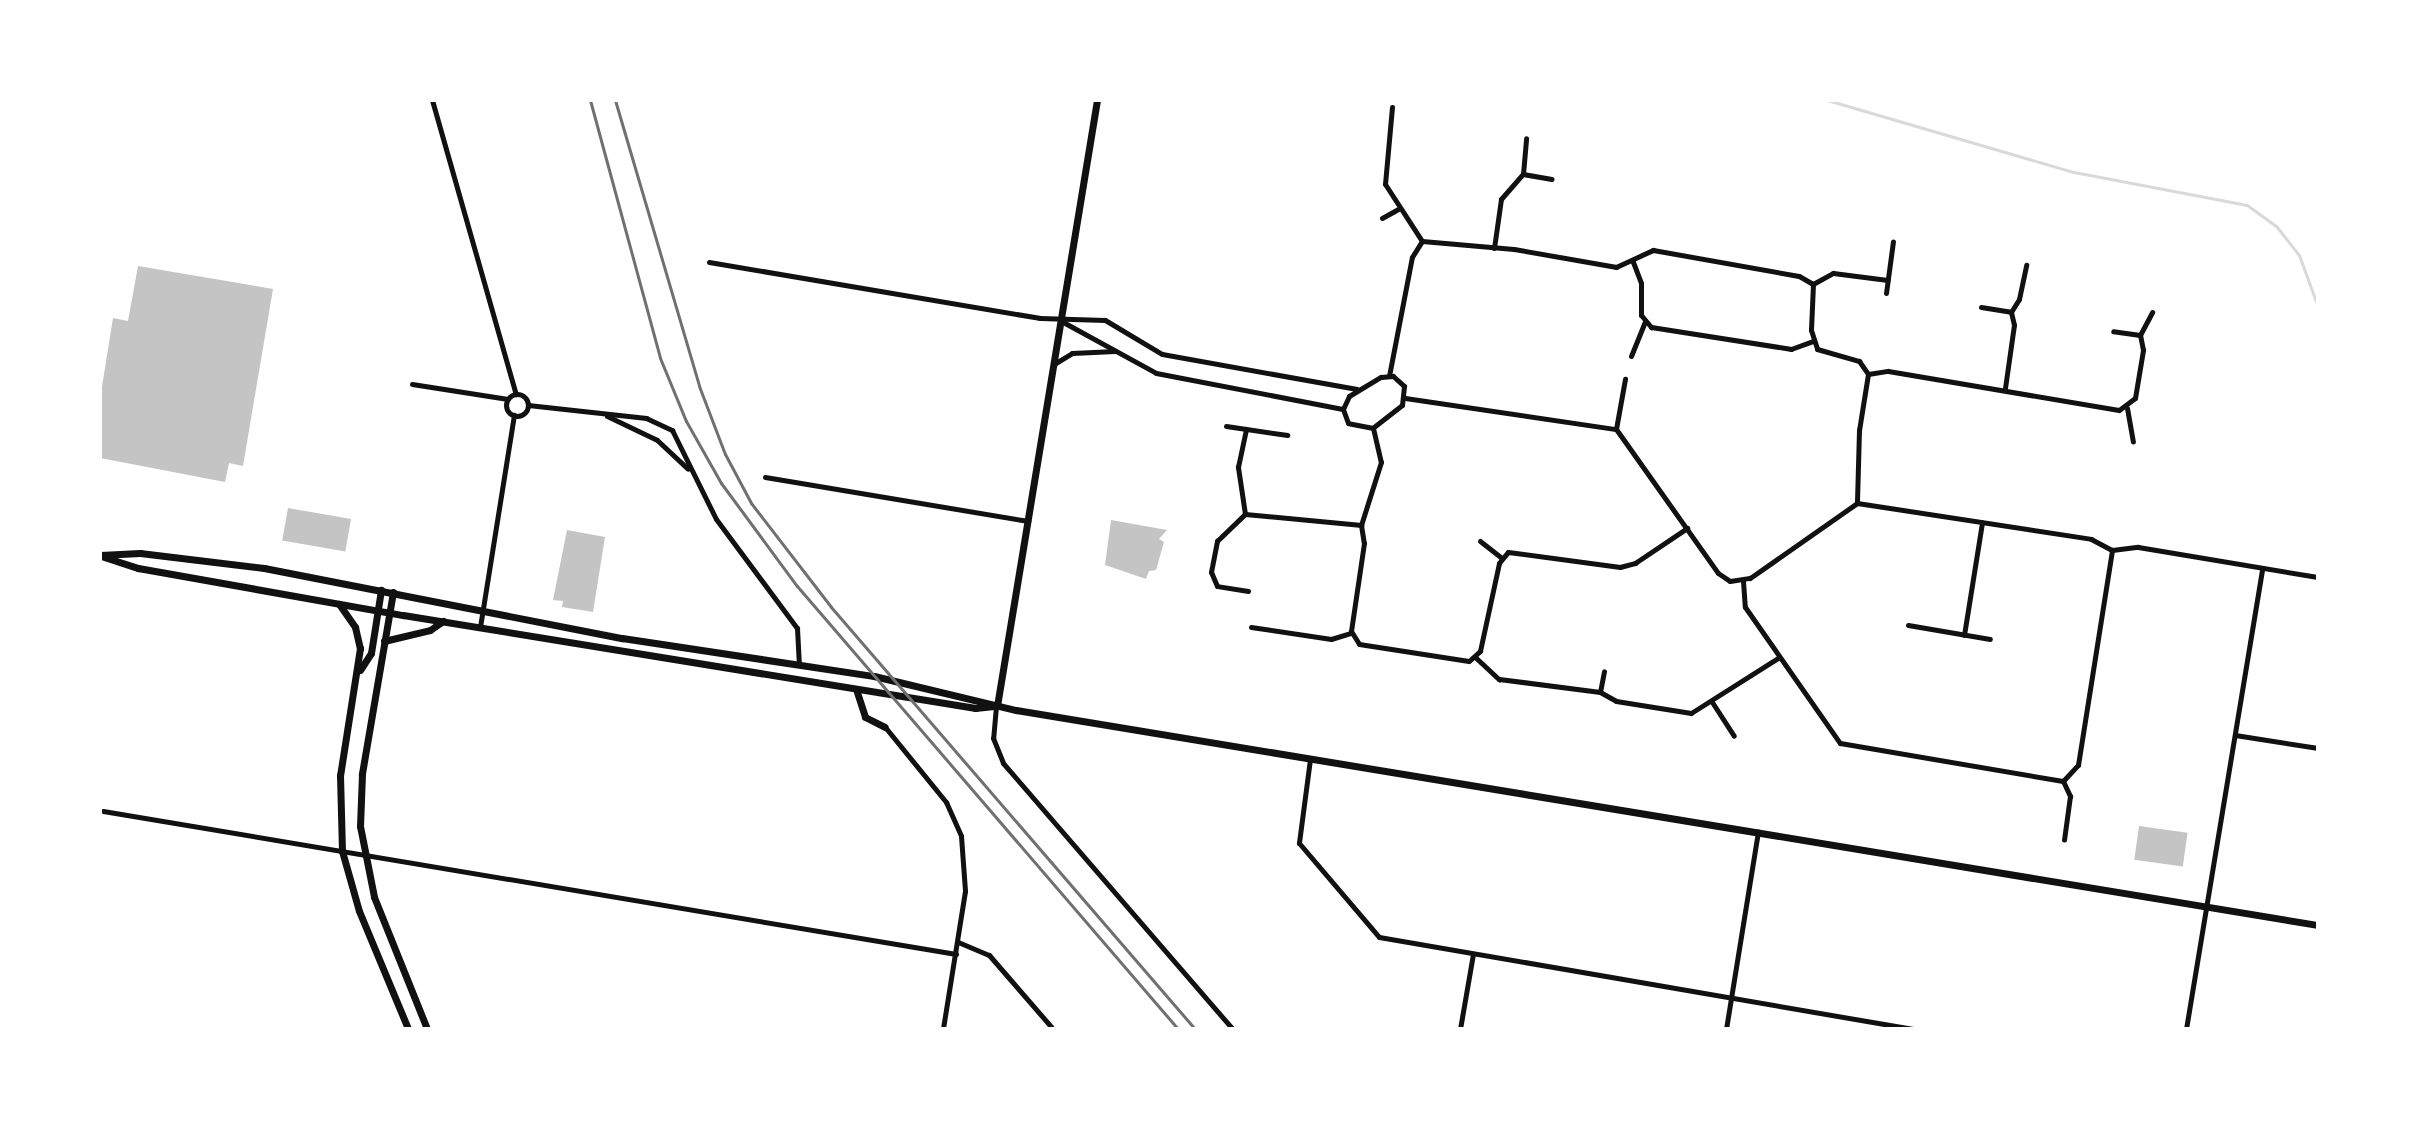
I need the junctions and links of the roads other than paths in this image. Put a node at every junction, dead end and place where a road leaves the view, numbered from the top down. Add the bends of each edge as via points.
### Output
1 (432, 100) edge
2 (1097, 100) edge
3 (1392, 107) dead end
4 (1526, 138) dead end
5 (1523, 174) junction
6 (1552, 179) dead end
7 (1398, 209) junction
8 (1382, 218) dead end
9 (1422, 241) junction
10 (1893, 241) dead end
11 (1494, 248) junction
12 (709, 262) dead end
13 (1633, 262) junction
14 (2026, 265) dead end
15 (1888, 280) junction
16 (1813, 284) junction
17 (1886, 293) dead end
18 (1981, 307) dead end
19 (2011, 312) junction
20 (2152, 312) dead end
21 (1062, 321) junction
22 (1645, 322) junction
23 (2113, 331) dead end
24 (2140, 335) junction
25 (1813, 341) junction
26 (1116, 351) junction
27 (1631, 356) dead end
28 (1054, 364) junction
29 (1868, 374) junction
30 (1389, 376) junction
31 (1625, 379) dead end
32 (412, 384) dead end
33 (2005, 388) junction
34 (1357, 389) junction
35 (516, 394) junction
36 (1405, 398) junction
37 (508, 399) junction
38 (528, 405) junction
39 (2127, 408) junction
40 (1343, 409) junction
41 (514, 415) junction
42 (605, 416) junction
43 (1226, 426) dead end
44 (1373, 428) junction
45 (1246, 429) junction
46 (1616, 429) junction
47 (1287, 435) dead end
48 (2133, 441) dead end
49 (688, 469) junction
50 (765, 477) dead end
51 (1857, 503) junction
52 (1245, 514) junction
53 (1028, 521) junction
54 (1982, 522) junction
55 (1361, 525) junction
56 (1687, 528) junction
57 (1480, 541) dead end
58 (2112, 550) junction
59 (100, 555) edge
60 (1502, 558) junction
61 (2262, 568) junction
62 (2318, 577) edge
63 (1743, 581) junction
64 (381, 590) junction
65 (1248, 591) dead end
66 (393, 592) junction
67 (339, 603) junction
68 (484, 608) junction
69 (378, 611) junction
70 (389, 612) junction
71 (443, 621) junction
72 (1908, 625) dead end
73 (480, 627) junction
74 (1251, 627) dead end
75 (1351, 633) junction
76 (1964, 635) junction
77 (1990, 639) dead end
78 (384, 641) junction
79 (1475, 657) junction
80 (1778, 658) junction
81 (799, 663) junction
82 (1604, 671) dead end
83 (356, 675) junction
84 (856, 689) junction
85 (1600, 692) junction
86 (1712, 702) junction
87 (997, 706) junction
88 (885, 727) joint
89 (2235, 735) junction
90 (1734, 736) dead end
91 (2318, 748) edge
92 (1310, 758) junction
93 (2063, 781) junction
94 (103, 811) dead end
95 (1758, 832) junction
96 (2064, 840) dead end
97 (342, 851) junction
98 (363, 855) junction
99 (2206, 906) junction
100 (2318, 925) edge
101 (958, 942) junction
102 (956, 954) junction
103 (1473, 954) junction
104 (1731, 998) junction
105 (408, 1029) edge
106 (427, 1029) edge
107 (943, 1029) edge
108 (1053, 1029) edge
109 (1233, 1029) edge
110 (1460, 1029) edge
111 (1726, 1029) edge
112 (1913, 1029) edge
113 (2186, 1029) edge

1 - 35 street
2 - 21 main road
3 - 7 street via 1383,168
4 - 5 street
5 - 6 street
5 - 11 street via 1501,199
7 - 8 street
7 - 9 street
9 - 11 street
9 - 30 street via 1412,257
10 - 15 street
11 - 13 street via 1616,267
12 - 21 street
13 - 16 street via 1646,252 1661,251 1799,276
13 - 22 street
14 - 19 street
15 - 16 street via 1833,273
15 - 17 street
16 - 25 street
18 - 19 street
19 - 33 street via 2014,325
20 - 24 street
21 - 26 street
21 - 28 main road
21 - 34 street via 1105,320 1177,358
22 - 25 street via 1791,349
22 - 27 street
23 - 24 street
24 - 39 street via 2135,398
25 - 29 street via 1817,349 1859,361
26 - 28 street via 1072,353
26 - 40 street via 1156,373
28 - 53 main road
29 - 33 street via 1888,371
29 - 51 street via 1859,430
30 - 34 street
30 - 36 street via 1403,382
31 - 46 street
32 - 37 street
33 - 39 street via 2077,404
34 - 40 street
35 - 37 street
35 - 38 street
36 - 44 street
36 - 46 street
37 - 41 street via 507,409
38 - 41 street
38 - 42 street
39 - 48 street
40 - 44 street via 1351,426
41 - 68 street
42 - 49 street via 657,440
42 - 49 street via 663,423 676,434
43 - 45 street
44 - 55 street via 1381,462
45 - 47 street
45 - 52 street via 1238,467
46 - 56 street
49 - 81 street via 716,519 797,628
50 - 53 street
51 - 54 street
51 - 63 street
52 - 55 street
52 - 65 street via 1217,541 1211,572 1217,586
53 - 87 main road
54 - 58 street via 2091,539
54 - 76 street
55 - 75 street via 1364,543
56 - 60 street via 1627,566 1518,549
56 - 63 street via 1718,573
57 - 60 street
58 - 61 street via 2138,547
58 - 93 street via 2078,765
59 - 64 main road via 140,553 225,562
59 - 67 main road via 138,568
60 - 79 street
61 - 62 street
61 - 89 street
63 - 80 street via 1743,602
64 - 66 main road
64 - 69 main road
66 - 68 main road
66 - 70 main road
67 - 69 main road
67 - 83 main road via 359,637
68 - 73 street
68 - 81 main road via 622,638
69 - 70 main road
69 - 83 main road via 371,653
70 - 71 main road
70 - 78 main road
71 - 73 main road
71 - 78 main road via 430,630
72 - 76 street
73 - 84 main road
74 - 75 street via 1331,639
75 - 79 street via 1359,644 1455,662
76 - 77 street
78 - 98 main road via 360,796
79 - 85 street via 1499,679
80 - 86 street
80 - 93 street via 1846,747
81 - 87 main road via 971,695
82 - 85 street
83 - 97 main road via 340,775
84 - 87 main road via 975,708
84 - 88 main road via 865,717
85 - 86 street via 1616,701 1684,713
86 - 90 street
87 - 92 main road
87 - 109 street via 993,738 1003,763
88 - 101 street via 946,802 957,825 965,877
89 - 91 street
89 - 99 street
92 - 95 main road
92 - 103 street via 1299,833 1303,851 1379,937
93 - 96 street via 2070,796
94 - 97 street
95 - 99 main road
95 - 104 street
97 - 98 street
97 - 105 main road via 359,911
98 - 102 street
98 - 106 main road via 380,914
99 - 100 main road
99 - 113 street
101 - 102 street
101 - 108 street via 989,955
102 - 107 street
103 - 104 street
103 - 110 street
104 - 111 street
104 - 112 street

